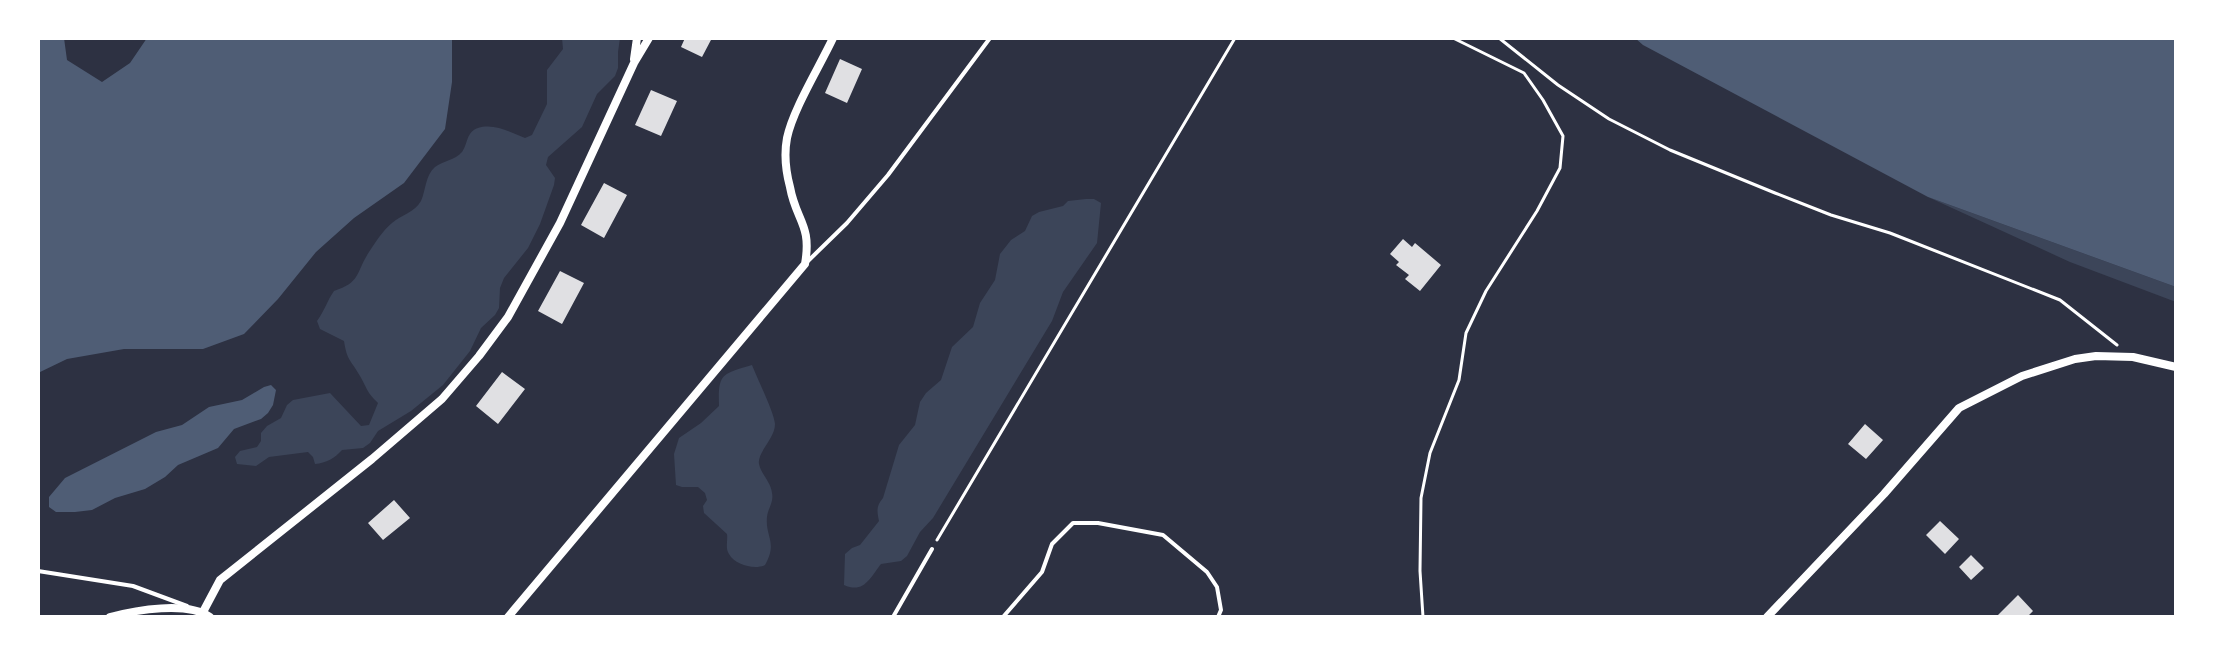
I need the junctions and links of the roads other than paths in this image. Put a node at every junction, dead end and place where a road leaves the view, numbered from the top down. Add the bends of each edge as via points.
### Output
1 (637, 38) edge
2 (649, 38) edge
3 (833, 38) edge
4 (990, 38) edge
5 (634, 63) junction
6 (805, 264) junction
7 (2176, 367) edge
8 (932, 549) road end
9 (38, 571) edge
10 (205, 615) edge
11 (110, 617) edge
12 (508, 617) edge
13 (893, 617) edge
14 (1003, 617) edge
15 (1218, 617) edge
16 (1769, 617) edge

1 - 5 street
2 - 5 street
3 - 6 street via 786,141 790,190 807,231
4 - 6 lane via 888,175
5 - 10 street via 560,223 508,317 479,356 442,399 220,580
6 - 12 street
7 - 16 street via 2133,357 2075,359 2022,376 1959,408
8 - 13 lane
9 - 10 lane via 133,586
10 - 11 street via 166,608
14 - 15 lane via 1042,572 1052,544 1073,523 1098,523 1163,535 1182,549 1217,587

